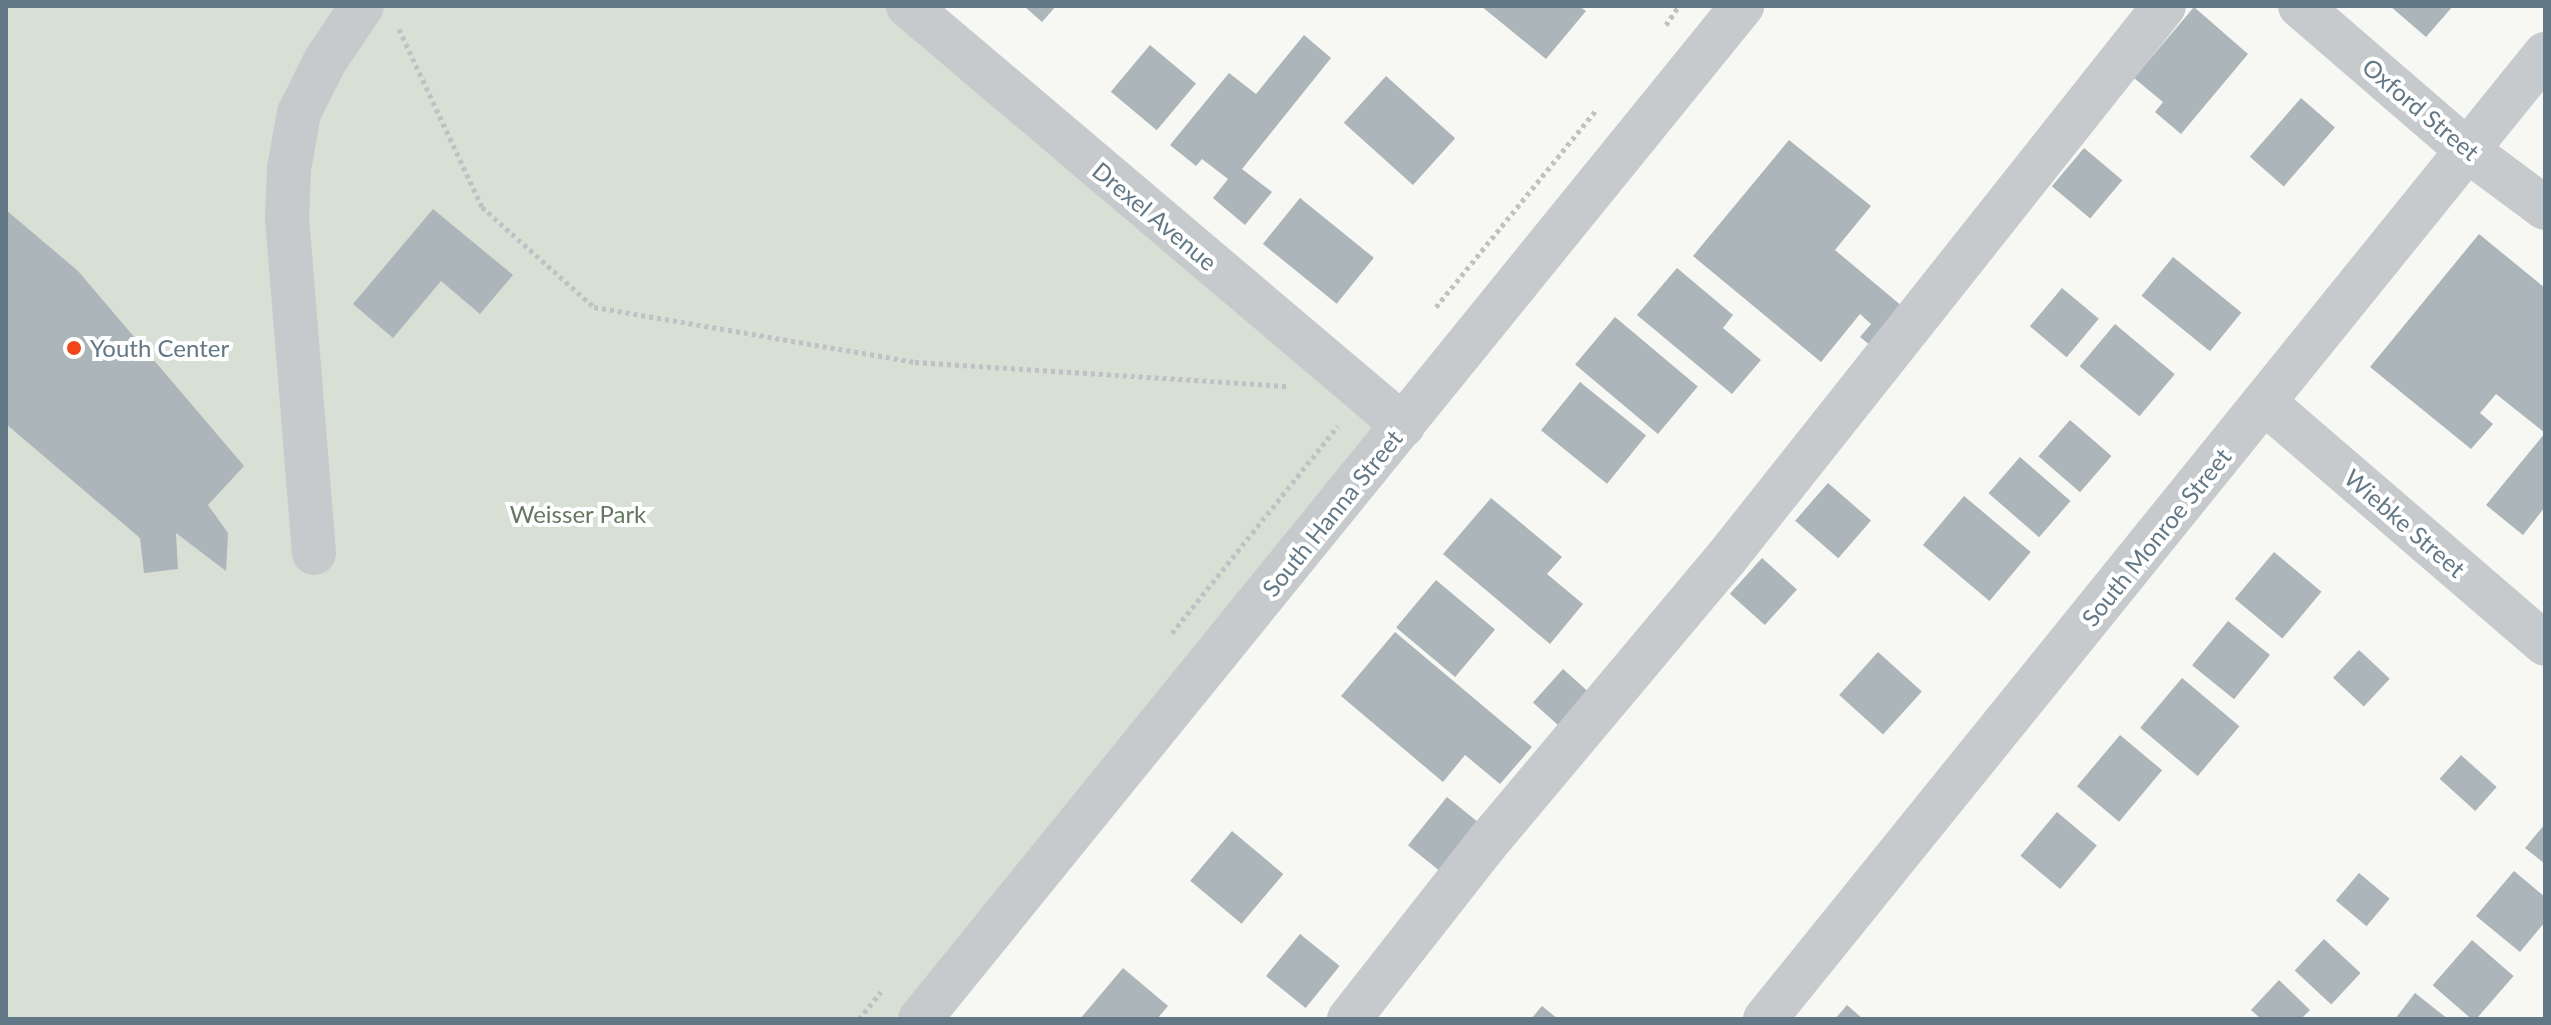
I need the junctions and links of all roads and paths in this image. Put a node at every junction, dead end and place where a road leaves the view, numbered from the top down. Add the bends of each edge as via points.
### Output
1 (908, 6) edge
2 (1742, 6) edge
3 (2164, 6) edge
4 (2300, 6) edge
5 (379, 13) edge
6 (2545, 54) edge
7 (2467, 150) junction
8 (2545, 208) edge
9 (1294, 386) dead end
10 (2265, 403) junction
11 (1403, 425) junction
12 (314, 553) dead end
13 (2545, 644) edge
14 (928, 1016) edge
15 (1349, 1019) edge
16 (1765, 1019) edge

1 - 11 street, Drexel Avenue
2 - 11 street, South Hanna Street
3 - 15 street via 1804,462
4 - 7 street, Oxford Street
5 - 9 path via 482,207 594,307 915,362
5 - 12 street via 325,61 299,113 289,169 287,219
6 - 7 street, South Monroe Street
7 - 8 street, Oxford Street
7 - 10 street, South Monroe Street
10 - 13 street, Wiebke Street
10 - 16 street, South Monroe Street
11 - 14 street, South Hanna Street

